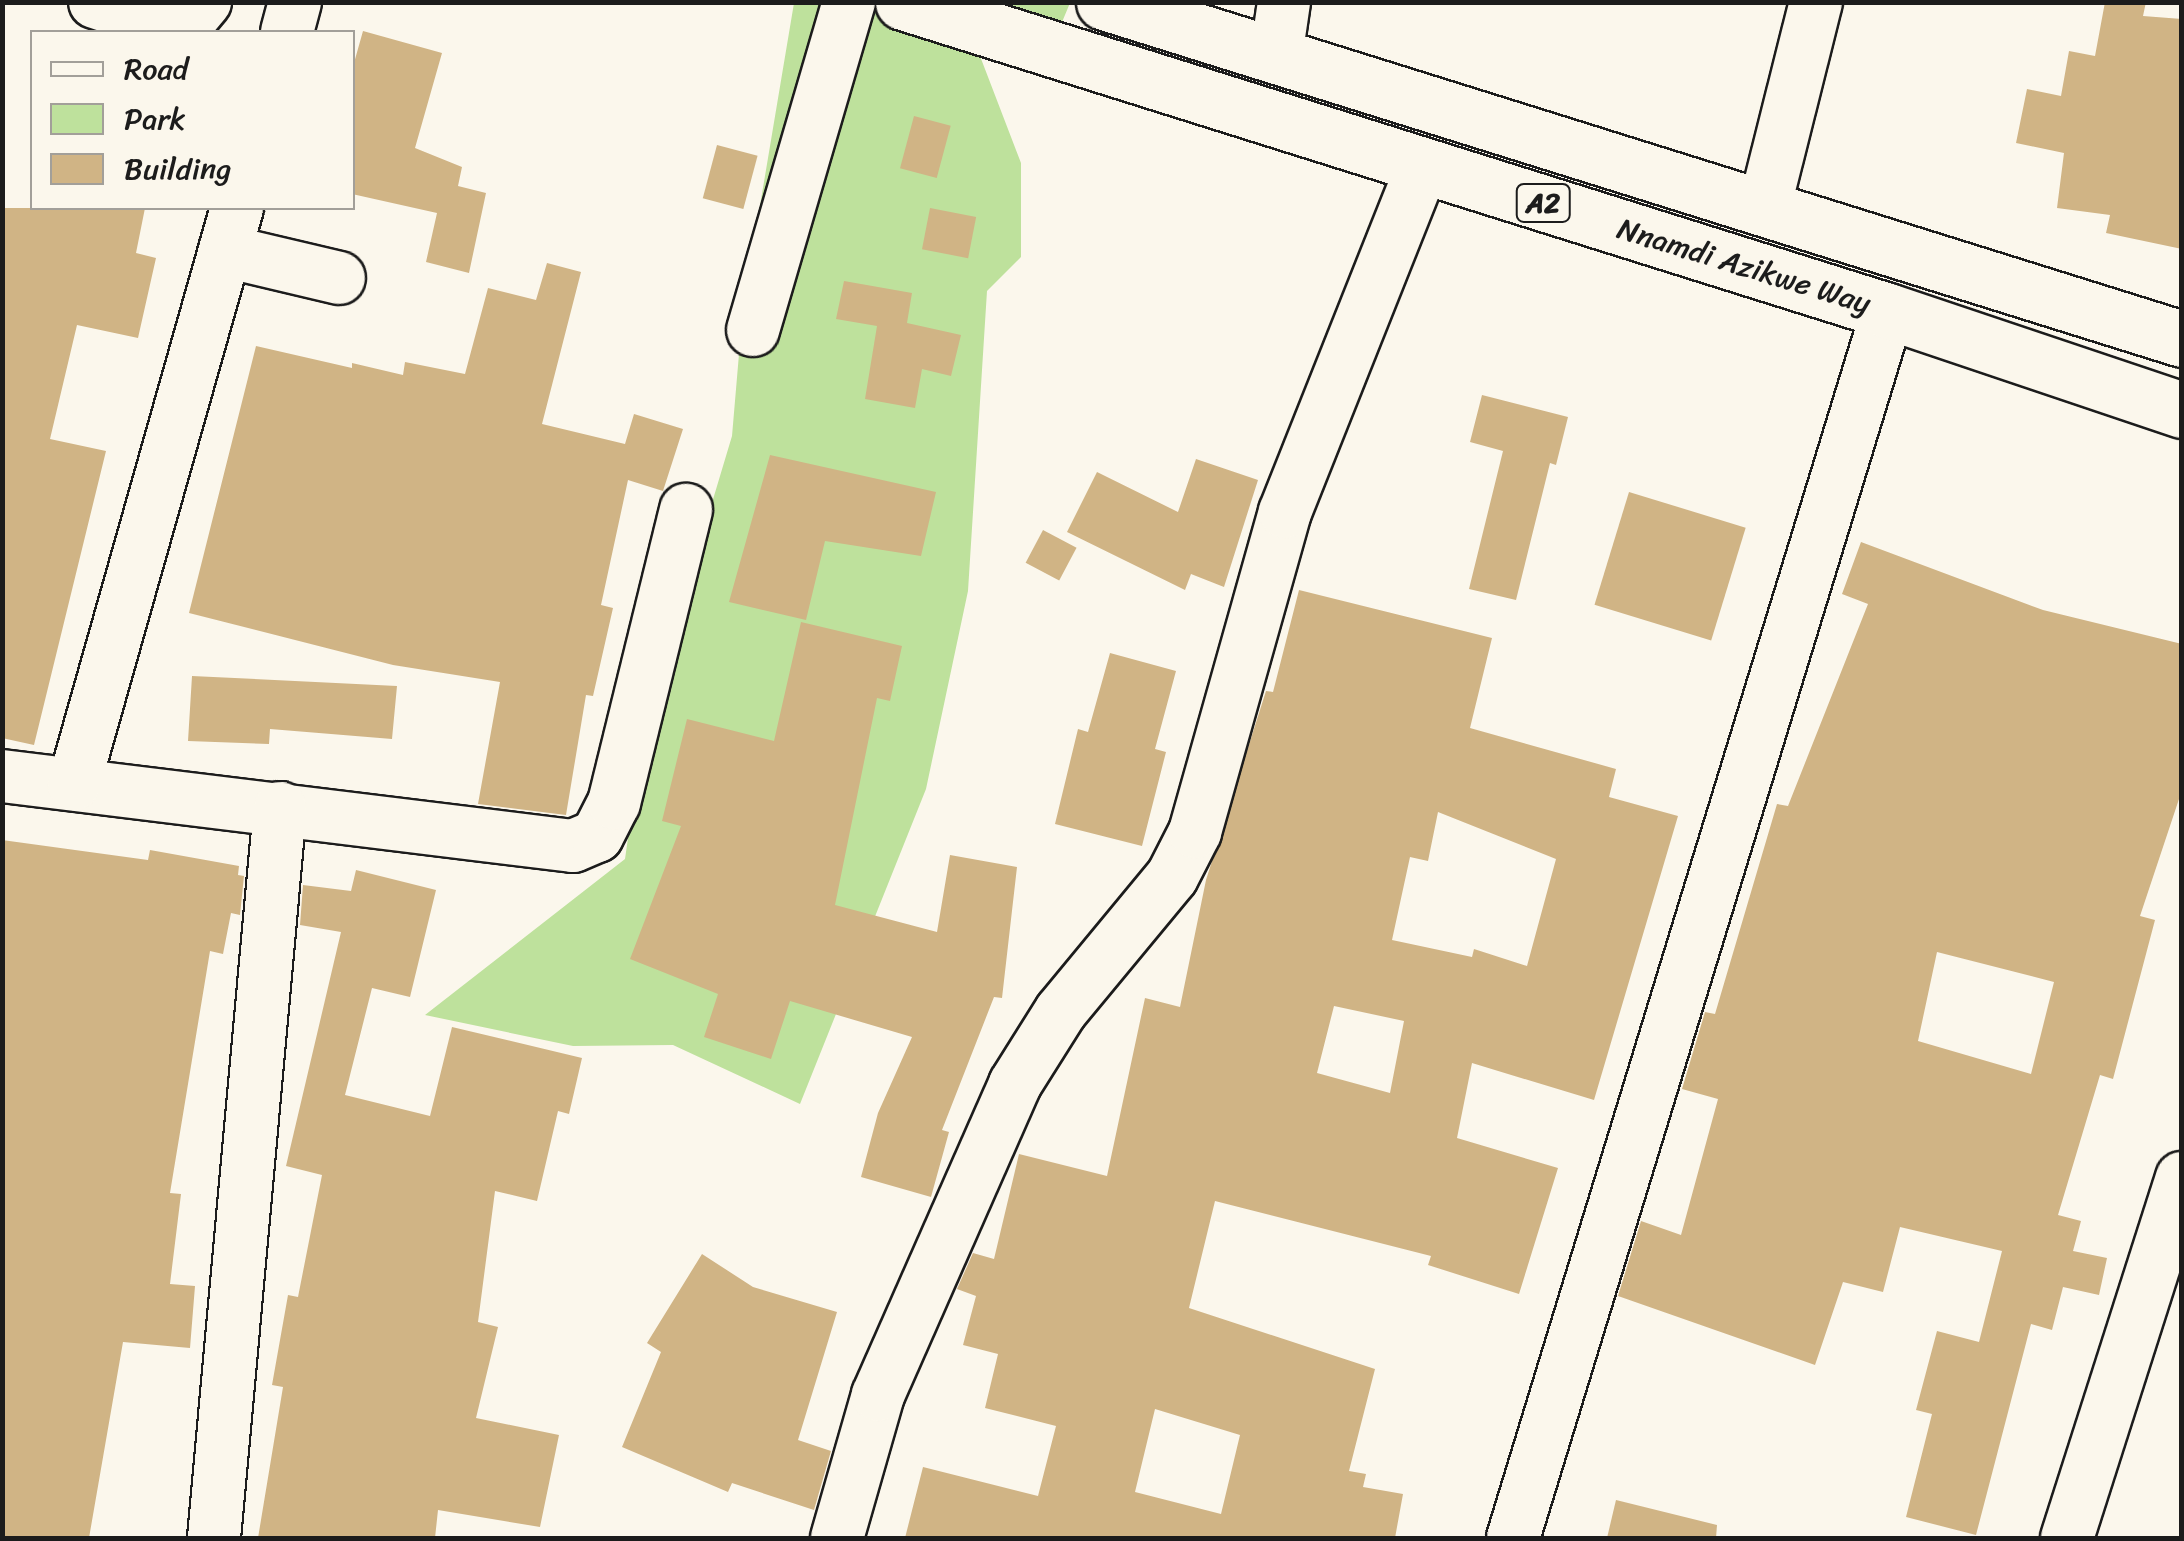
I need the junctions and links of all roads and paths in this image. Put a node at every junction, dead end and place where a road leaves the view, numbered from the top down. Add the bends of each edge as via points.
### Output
1 (95, 2) edge
2 (205, 2) edge
3 (295, 2) edge
4 (849, 2) edge
5 (903, 2) edge
6 (1104, 2) edge
7 (1284, 2) edge
8 (1816, 2) edge
9 (288, 30) edge
10 (1276, 58) junction
11 (1423, 165) junction
12 (1764, 205) junction
13 (231, 229) edge
14 (339, 278) dead end
15 (1888, 310) junction
16 (754, 330) dead end
17 (2182, 338) edge
18 (2182, 410) edge
19 (686, 510) dead end
20 (2, 776) edge
21 (74, 784) junction
22 (280, 808) junction
23 (2182, 1178) edge
24 (214, 1538) edge
25 (836, 1538) edge
26 (1513, 1538) edge
27 (2067, 1538) edge

1 - 2 street via 170,28 189,22
3 - 9 street
4 - 16 street
5 - 11 highway, Nnamdi Azikwe Way / A2
6 - 10 highway, Nnamdi Azikwe Way / A2
7 - 10 street
8 - 12 street
10 - 12 highway, Nnamdi Azikwe Way / A2
11 - 15 highway, Nnamdi Azikwe Way / A2
11 - 25 street via 1284,512 1196,832 1172,877 1061,1011 1015,1084 878,1395
12 - 17 highway, Nnamdi Azikwe Way / A2
13 - 14 street
13 - 21 street
15 - 18 highway, Nnamdi Azikwe Way / A2
15 - 26 street
19 - 22 street via 614,804 597,836 572,846
20 - 21 street
21 - 22 street
22 - 24 street
23 - 27 street

